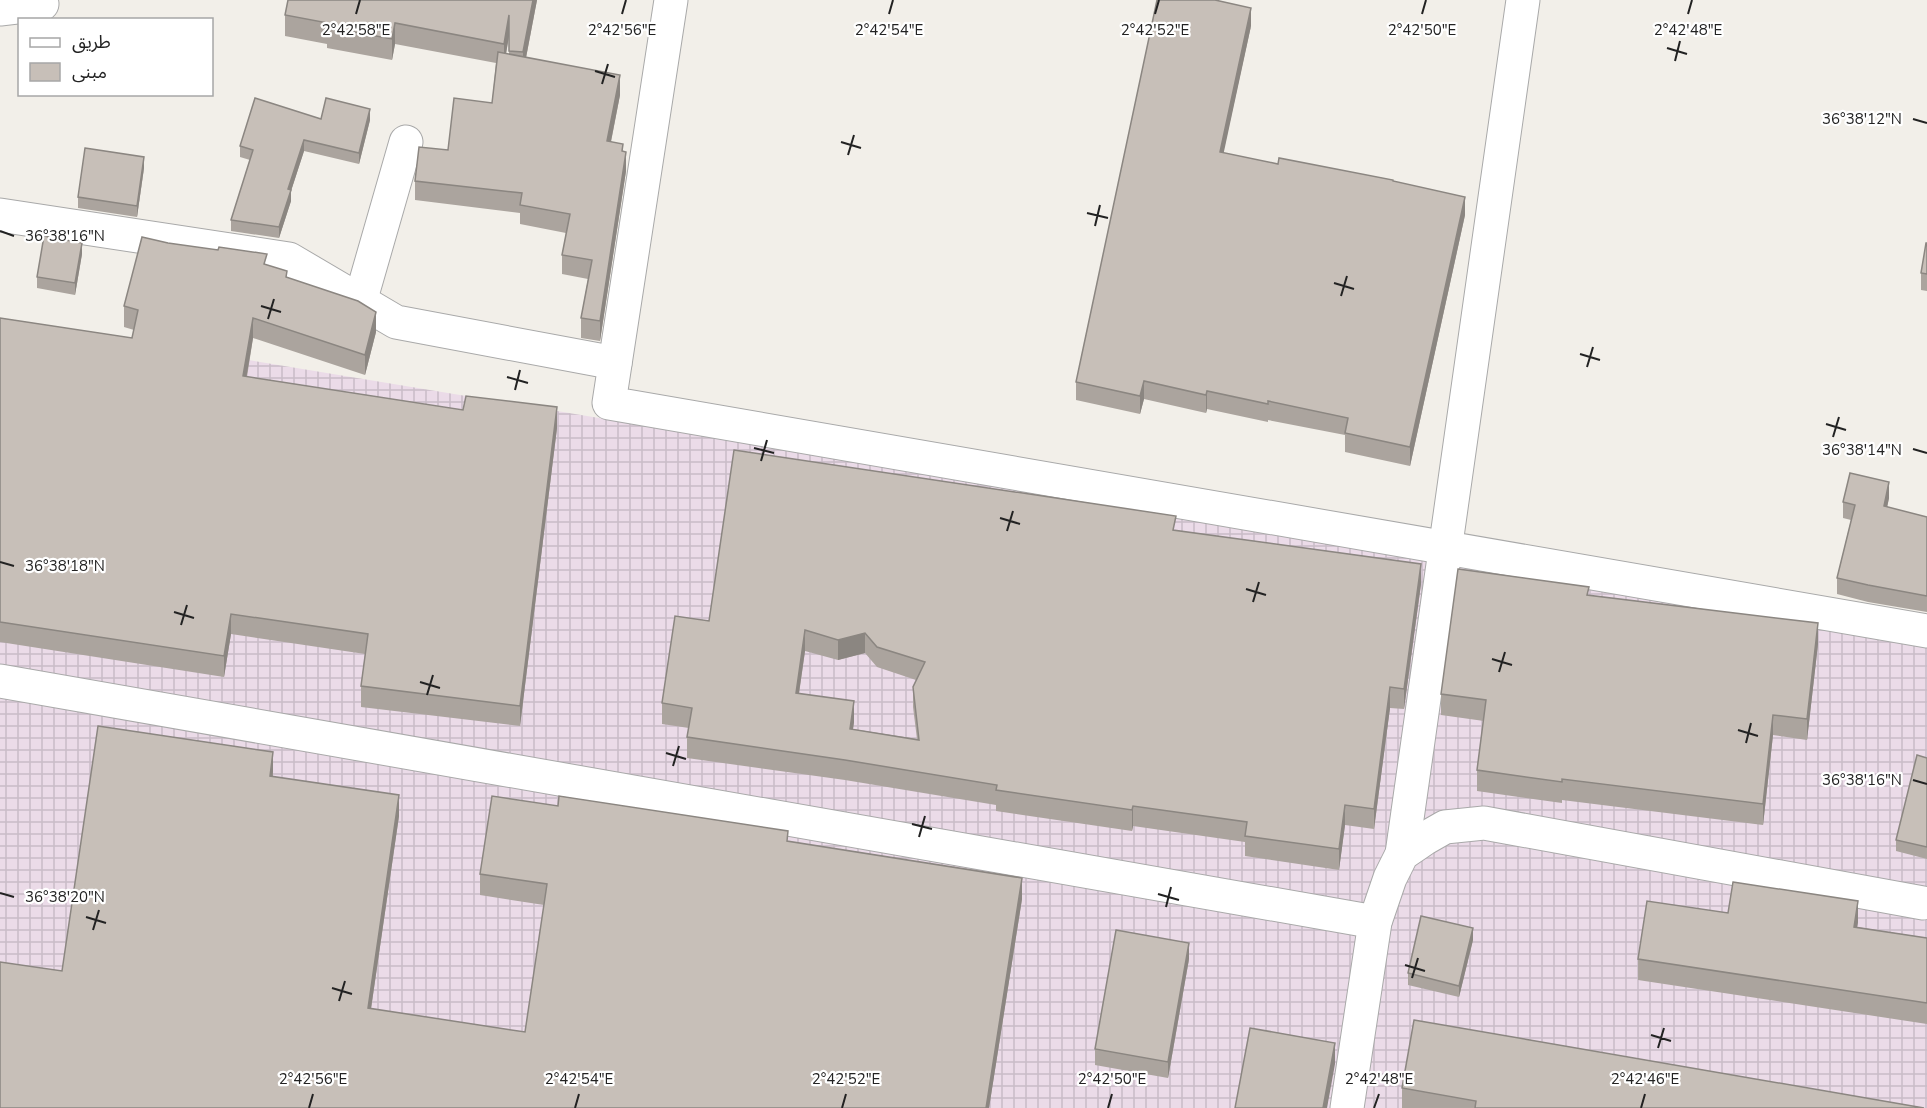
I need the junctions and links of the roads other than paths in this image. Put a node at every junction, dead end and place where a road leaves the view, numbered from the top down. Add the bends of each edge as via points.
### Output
1 (671, 0) edge
2 (1523, 0) edge
3 (42, 4) dead end
4 (0, 9) edge
5 (406, 142) dead end
6 (0, 215) edge
7 (360, 302) junction
8 (615, 363) junction
9 (1445, 547) junction
10 (1927, 631) edge
11 (0, 681) edge
12 (1402, 854) junction
13 (1923, 903) dead end
14 (1375, 922) junction
15 (1347, 1108) edge

1 - 8 street
2 - 9 street
3 - 4 street
5 - 7 street
6 - 7 street via 289,259
7 - 8 street via 396,322
8 - 9 street via 609,403
9 - 10 street
9 - 12 street
11 - 14 street
12 - 13 street via 1445,827 1484,823
12 - 14 street
14 - 15 street

